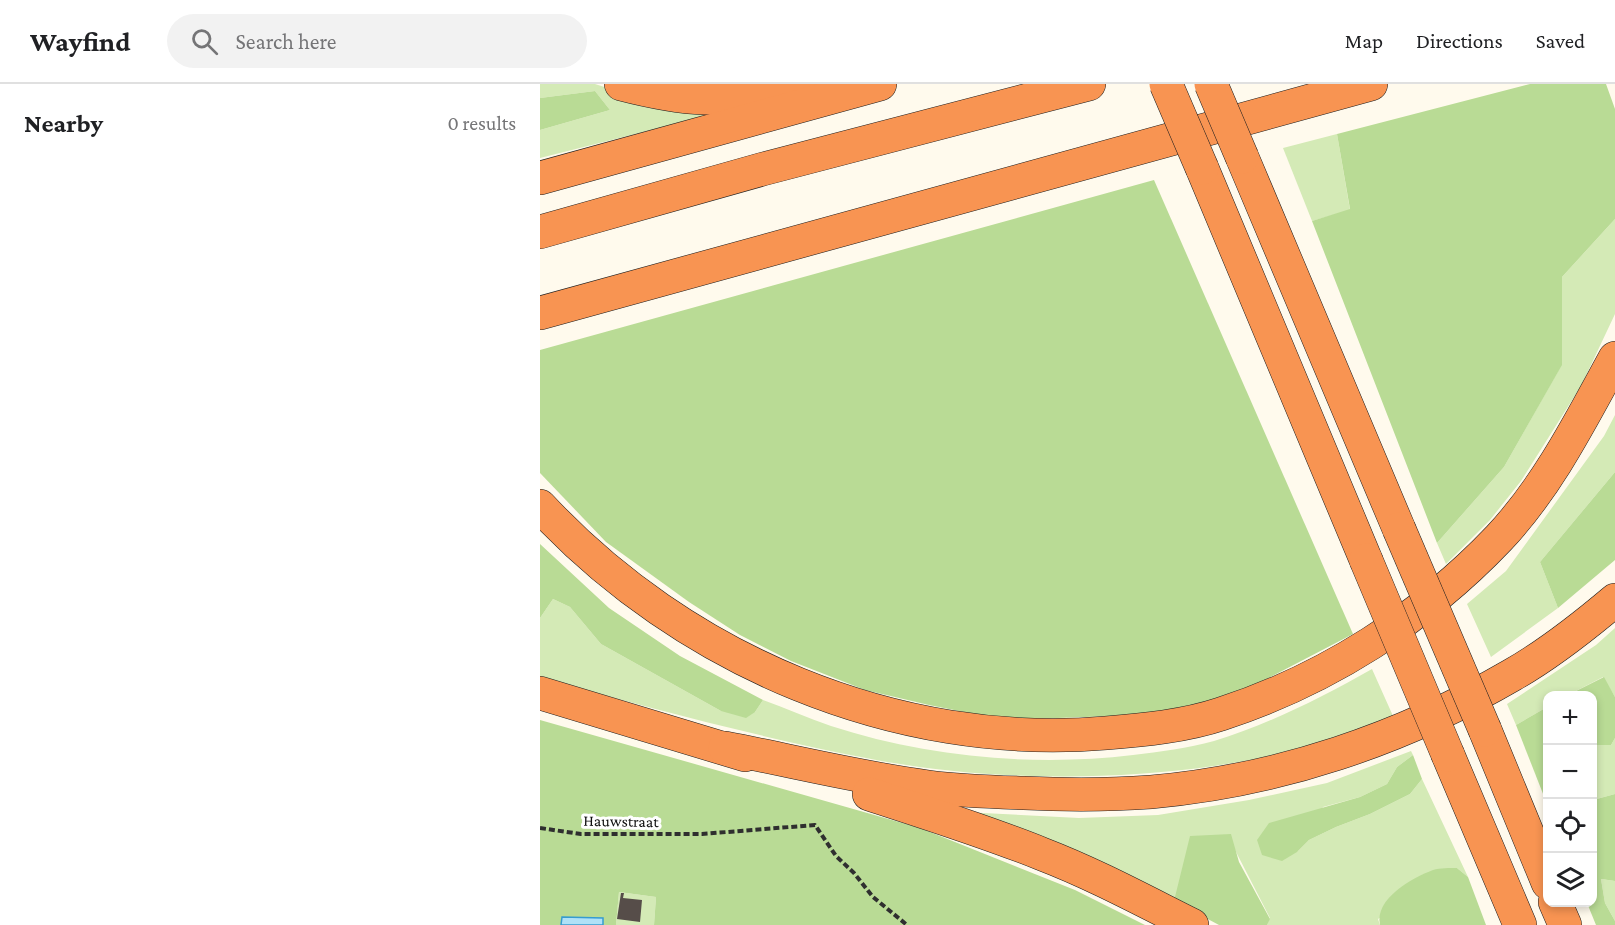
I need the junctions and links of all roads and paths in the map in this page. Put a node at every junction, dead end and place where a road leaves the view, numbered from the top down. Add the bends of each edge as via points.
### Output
1 (621, 84) edge
2 (816, 84) edge
3 (880, 84) edge
4 (1089, 84) edge
5 (1166, 84) edge
6 (1211, 84) edge
7 (1371, 84) edge
8 (540, 178) edge
9 (540, 232) edge
10 (540, 313) edge
11 (1615, 358) edge
12 (540, 506) edge
13 (1615, 600) edge
14 (540, 693) edge
15 (725, 748) junction
16 (540, 828) edge
17 (1543, 871) edge
18 (1558, 907) edge
19 (907, 925) edge
20 (1192, 925) edge
21 (1520, 925) edge
22 (1565, 925) edge

1 - 2 highway via 656,93 706,98
3 - 8 highway
4 - 9 highway
5 - 21 highway, bridge
6 - 17 highway, bridge
7 - 10 highway
11 - 12 highway via 1558,459 1527,504 1500,537 1413,616 1343,660 1282,690 1220,715 1140,731 1005,735 937,726 823,695 726,649 668,615 592,558
13 - 15 highway via 1513,675 1451,707 1376,741 1306,764 1235,781 1151,792 991,792 883,780
14 - 15 highway
15 - 20 highway via 1043,854
16 - 19 path, Hauwstraat via 581,834 702,834 815,825 836,856 873,897
18 - 22 highway

